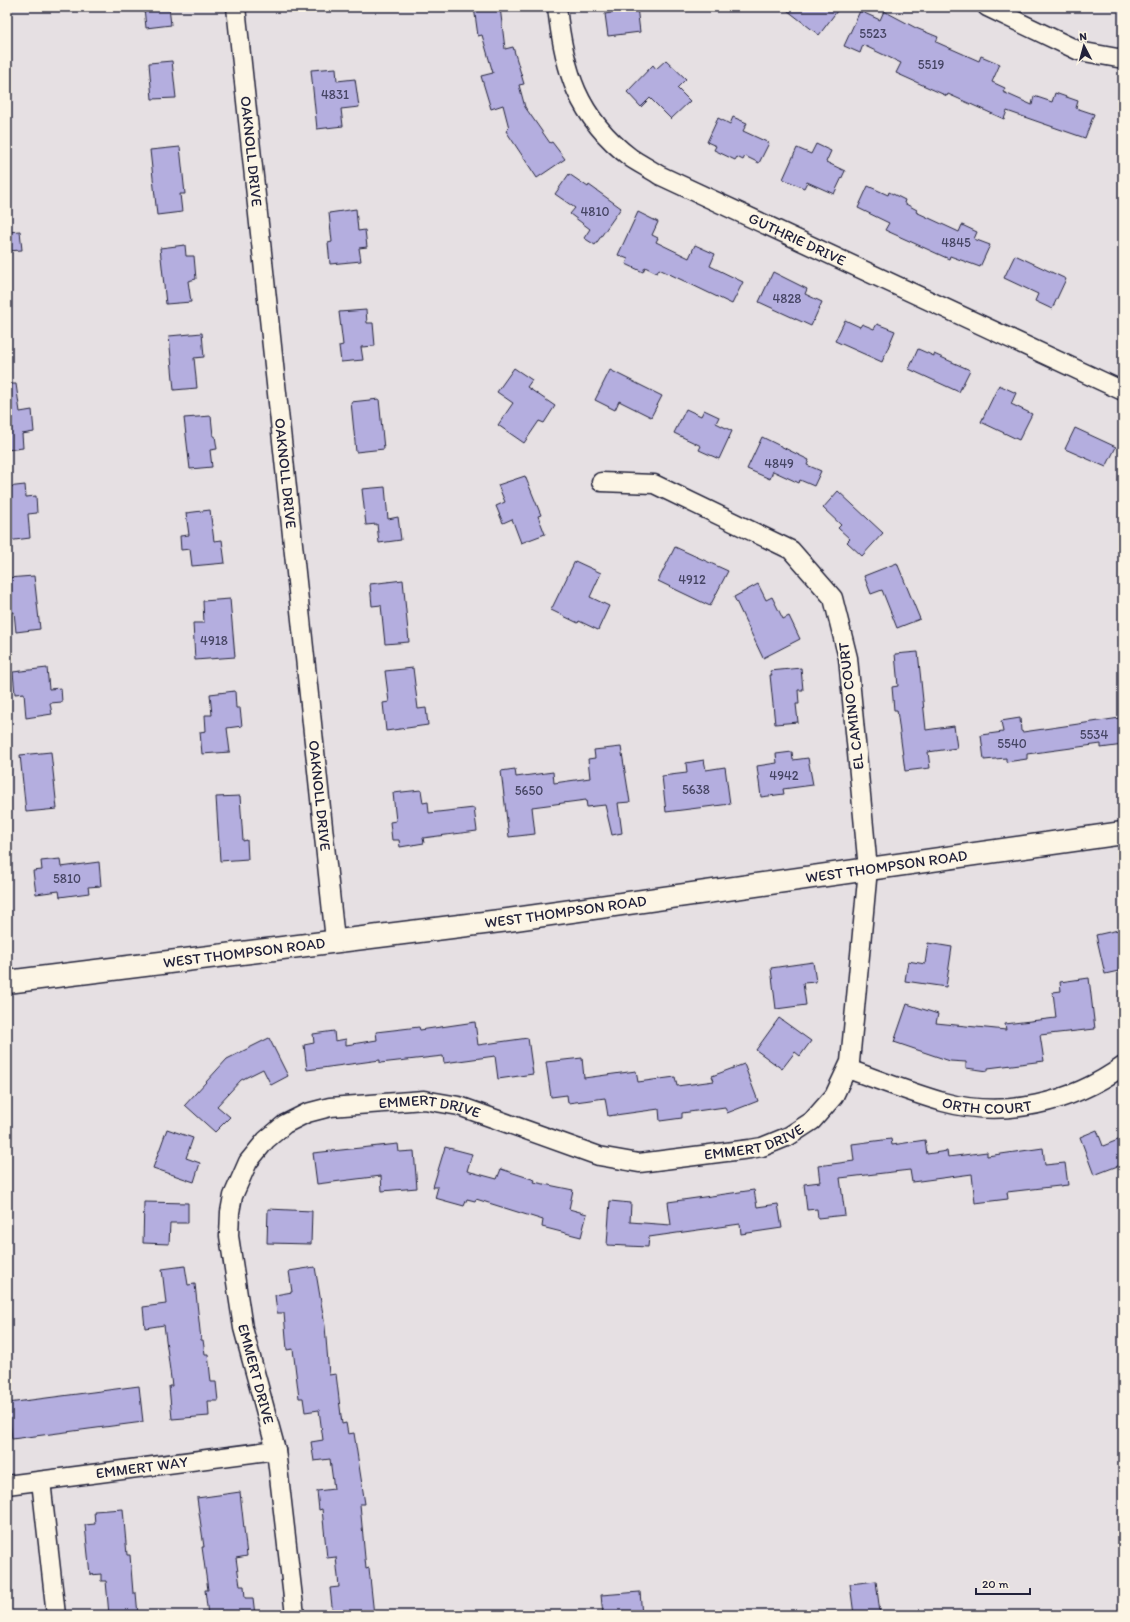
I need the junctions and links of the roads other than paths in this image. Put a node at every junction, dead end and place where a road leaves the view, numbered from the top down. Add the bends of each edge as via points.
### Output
1 (236, 7) edge
2 (557, 7) edge
3 (987, 7) edge
4 (1123, 59) edge
5 (1123, 391) edge
6 (601, 482) dead end
7 (1123, 833) edge
8 (868, 868) junction
9 (335, 940) junction
10 (7, 982) edge
11 (1123, 1066) edge
12 (848, 1069) junction
13 (276, 1450) junction
14 (41, 1481) junction
15 (7, 1485) edge
16 (56, 1615) edge
17 (295, 1615) edge

1 - 9 street, OAKNOLL DRIVE
2 - 5 street, GUTHRIE DRIVE via 563,52 577,92 594,122 630,158 659,175
3 - 4 street via 1079,51
6 - 8 street, EL CAMINO COURT via 654,484 791,550 833,598 848,658
7 - 8 main road, WEST THOMPSON ROAD
8 - 9 main road, WEST THOMPSON ROAD via 508,920
8 - 12 street, EMMERT DRIVE via 853,1045
9 - 10 main road, WEST THOMPSON ROAD
11 - 12 street, ORTH COURT via 1073,1094 1033,1106 1003,1109 968,1107 944,1102
12 - 13 street, EMMERT DRIVE via 825,1107 812,1121 789,1136 762,1147 650,1162 631,1163 599,1156 459,1106 424,1100 330,1107 307,1113 285,1124 260,1146 244,1169 234,1196 229,1224 242,1328
13 - 14 street, EMMERT WAY
13 - 17 street, EMMERT DRIVE
14 - 15 street, EMMERT WAY
14 - 16 street

